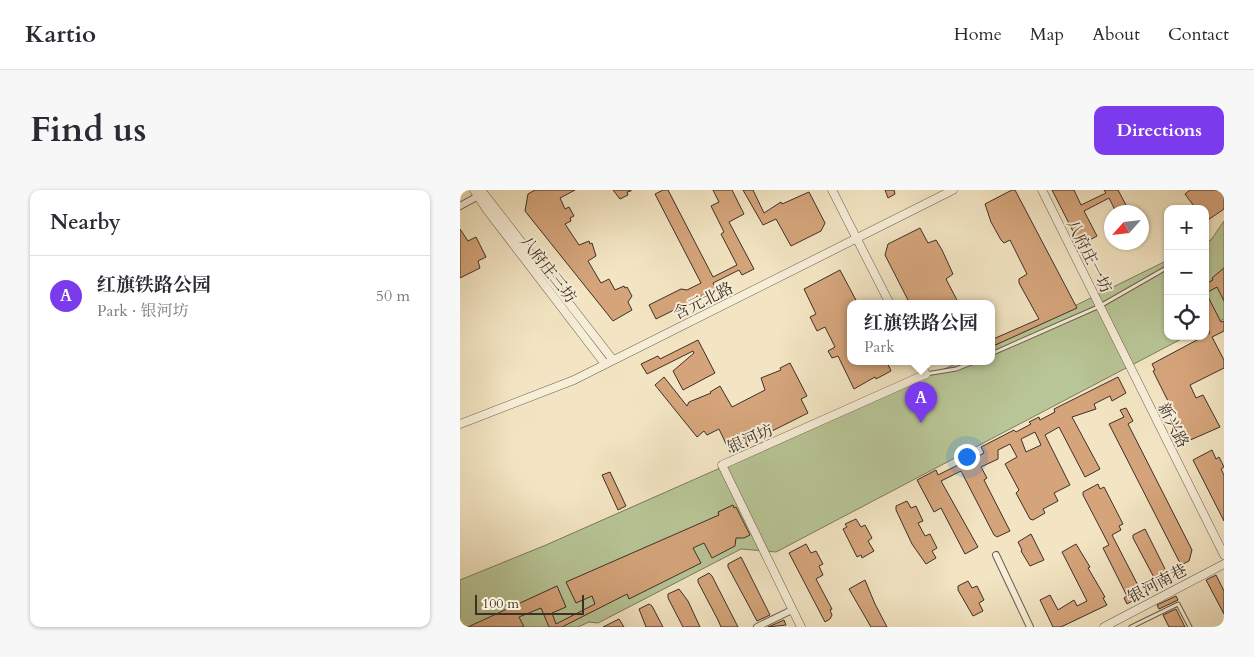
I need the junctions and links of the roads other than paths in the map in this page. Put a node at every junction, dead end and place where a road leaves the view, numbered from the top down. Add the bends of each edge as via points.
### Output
1 (491, 190) edge
2 (832, 190) edge
3 (953, 190) edge
4 (1042, 190) edge
5 (479, 193) edge
6 (460, 206) edge
7 (856, 238) junction
8 (1164, 269) edge
9 (888, 300) edge
10 (1100, 306) junction
11 (995, 352) edge
12 (613, 360) junction
13 (605, 364) junction
14 (921, 365) edge
15 (967, 365) edge
16 (926, 374) junction
17 (460, 424) edge
18 (1224, 555) edge
19 (996, 556) dead end
20 (1224, 564) edge
21 (792, 610) junction
22 (757, 627) edge
23 (801, 627) edge
24 (1030, 627) edge
25 (1104, 627) edge
26 (1131, 627) edge
27 (1190, 627) edge

1 - 5 street
2 - 7 street
3 - 7 street, 含元北路
4 - 10 street, 八府庄一坊
5 - 6 street
5 - 12 street, 八府庄三坊
5 - 13 street, 八府庄三坊
7 - 9 street
7 - 12 street, 含元北路
8 - 10 lane
10 - 11 lane
10 - 18 street, 新兴路
12 - 13 street, 含元北路
13 - 17 street, 含元北路 via 574,380
14 - 16 street
15 - 16 lane
16 - 21 street, 银河坊 via 722,466
19 - 24 street
20 - 25 street, 银河南巷
21 - 22 street
21 - 23 street, 银河坊
26 - 27 lane via 1178,604

